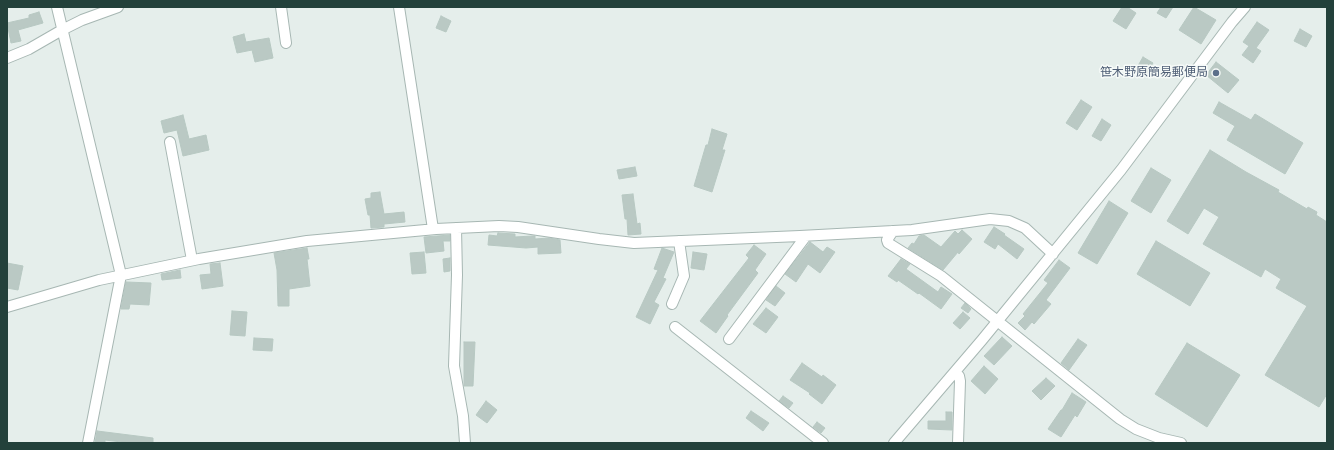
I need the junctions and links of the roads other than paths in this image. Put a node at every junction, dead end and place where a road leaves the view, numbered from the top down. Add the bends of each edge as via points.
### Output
1 (57, 7) edge
2 (118, 7) edge
3 (281, 7) edge
4 (399, 7) edge
5 (1245, 7) edge
6 (62, 30) junction
7 (286, 43) dead end
8 (7, 58) edge
9 (170, 142) dead end
10 (456, 228) junction
11 (433, 229) junction
12 (893, 231) junction
13 (806, 236) junction
14 (679, 242) junction
15 (1052, 254) junction
16 (192, 260) junction
17 (121, 275) junction
18 (672, 304) dead end
19 (7, 307) edge
20 (998, 321) junction
21 (675, 327) dead end
22 (729, 339) dead end
23 (955, 372) junction
24 (1170, 442) edge
25 (88, 443) edge
26 (465, 443) edge
27 (823, 443) edge
28 (894, 443) edge
29 (958, 443) edge
30 (1181, 443) edge

1 - 6 street
2 - 6 street
3 - 7 street
4 - 11 street
5 - 15 street via 1121,170
6 - 8 street
6 - 17 street
9 - 16 street
10 - 11 street
10 - 14 street via 505,226 634,243
10 - 26 street via 454,366
11 - 16 street via 307,241
12 - 13 street
12 - 15 street via 990,219 1008,221 1025,228
12 - 20 street via 887,240 888,243 941,276
13 - 14 street
13 - 22 street
14 - 18 street via 684,276
15 - 20 street
16 - 17 street
17 - 19 street
17 - 25 street
20 - 23 street
20 - 24 street via 1120,420
21 - 27 street
23 - 28 street
23 - 29 street via 960,381
24 - 30 street

